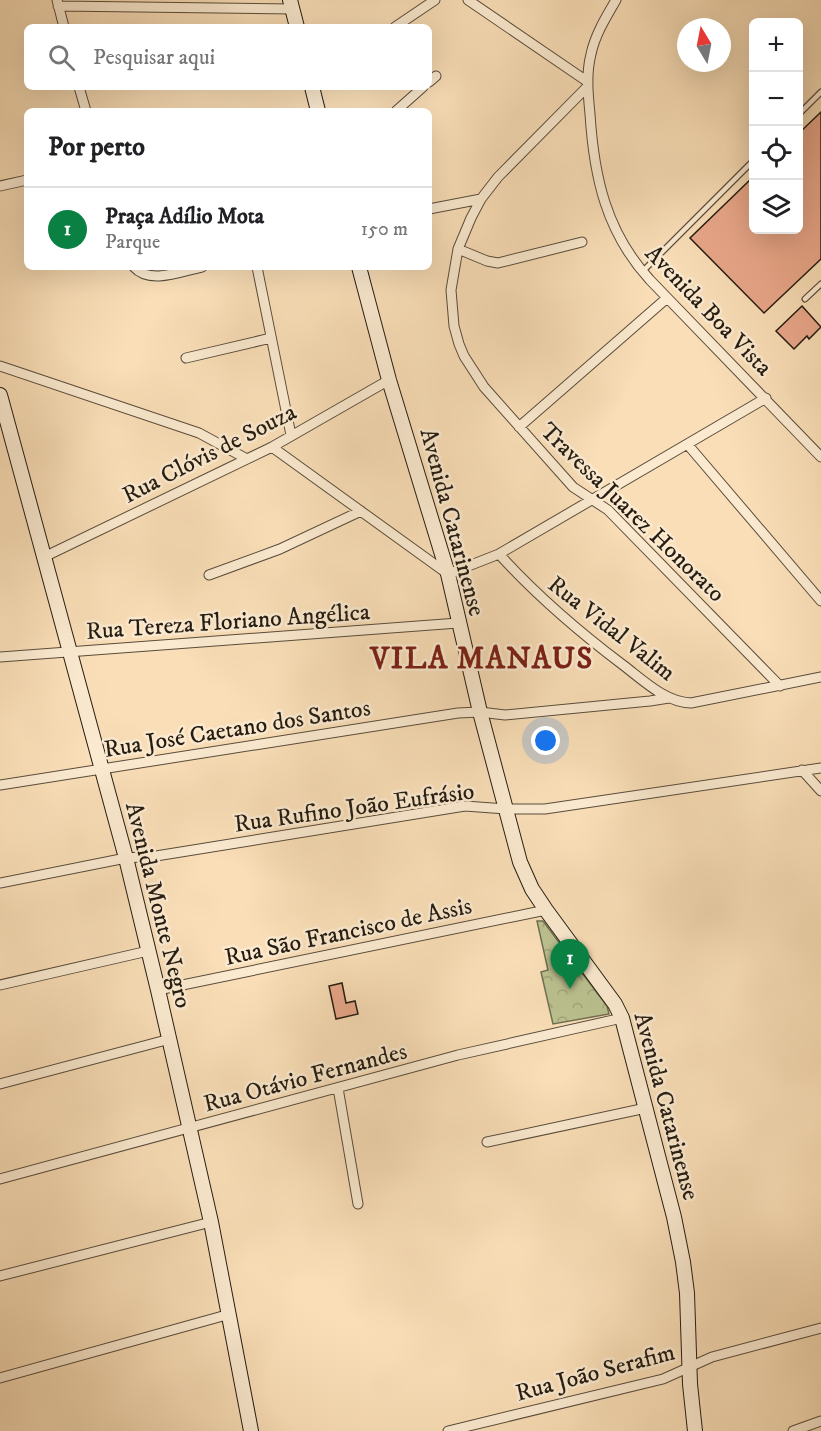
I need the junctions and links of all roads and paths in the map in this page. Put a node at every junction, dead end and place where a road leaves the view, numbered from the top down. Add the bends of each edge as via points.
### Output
1 (435, 0) edge
2 (468, 0) edge
3 (616, 0) edge
4 (57, 3) edge
5 (291, 4) edge
6 (63, 24) edge
7 (296, 24) edge
8 (399, 24) edge
9 (588, 84) junction
10 (80, 90) edge
11 (312, 90) edge
12 (420, 90) edge
13 (821, 92) edge
14 (85, 108) edge
15 (314, 108) edge
16 (399, 108) edge
17 (803, 110) edge
18 (749, 164) edge
19 (24, 181) edge
20 (0, 186) edge
21 (481, 199) junction
22 (432, 207) edge
23 (582, 242) dead end
24 (458, 249) junction
25 (137, 270) edge
26 (186, 270) edge
27 (258, 270) edge
28 (360, 270) edge
29 (642, 272) junction
30 (821, 284) edge
31 (667, 298) junction
32 (805, 299) dead end
33 (271, 338) junction
34 (186, 358) dead end
35 (0, 366) edge
36 (389, 380) junction
37 (0, 395) edge
38 (766, 399) junction
39 (519, 427) junction
40 (291, 435) junction
41 (688, 445) junction
42 (272, 447) junction
43 (821, 457) edge
44 (247, 459) junction
45 (592, 500) junction
46 (361, 511) junction
47 (499, 554) junction
48 (44, 557) junction
49 (448, 574) junction
50 (209, 575) dead end
51 (821, 601) edge
52 (458, 623) junction
53 (71, 653) junction
54 (0, 657) edge
55 (821, 677) edge
56 (780, 686) junction
57 (669, 698) junction
58 (480, 712) junction
59 (821, 768) edge
60 (102, 769) junction
61 (802, 770) junction
62 (0, 785) edge
63 (821, 791) edge
64 (506, 809) junction
65 (126, 858) junction
66 (0, 884) edge
67 (546, 910) junction
68 (148, 951) junction
69 (0, 985) edge
70 (158, 990) junction
71 (622, 1018) junction
72 (170, 1039) junction
73 (0, 1084) edge
74 (338, 1088) junction
75 (646, 1108) junction
76 (190, 1129) junction
77 (488, 1142) dead end
78 (0, 1179) edge
79 (358, 1204) dead end
80 (211, 1222) junction
81 (0, 1276) edge
82 (230, 1314) junction
83 (821, 1328) edge
84 (689, 1367) junction
85 (0, 1378) edge
86 (821, 1421) edge
87 (247, 1430) edge
88 (448, 1431) edge
89 (695, 1431) edge
90 (793, 1431) edge

1 - 8 street
2 - 9 street
3 - 9 street, Avenida Boa Vista via 594,43
4 - 5 street
4 - 6 street
5 - 7 street
9 - 21 street, Travessa Juarez Honorato via 515,158
9 - 29 street, Avenida Boa Vista via 601,192 624,249
10 - 14 street
11 - 15 street
12 - 16 street
13 - 17 lane
18 - 29 lane
19 - 20 street
21 - 22 street
21 - 24 street, Travessa Juarez Honorato
23 - 24 street via 498,263
24 - 39 street, Travessa Juarez Honorato via 451,290 459,344 479,380
25 - 26 street via 155,276
27 - 33 street
28 - 36 street, Avenida Catarinense
29 - 31 street, Avenida Boa Vista
30 - 32 lane
31 - 38 street, Avenida Boa Vista
31 - 39 street
33 - 34 street
33 - 40 street
35 - 44 street via 199,433
36 - 40 street, Rua Clóvis de Souza
36 - 49 street, Avenida Catarinense
37 - 48 street, Avenida Monte Negro
38 - 41 street
38 - 43 street, Avenida Boa Vista
39 - 45 street, Travessa Juarez Honorato via 573,487
40 - 42 street, Rua Clóvis de Souza
41 - 45 street
41 - 51 street
42 - 44 street, Rua Clóvis de Souza
42 - 46 street
44 - 48 street, Rua Clóvis de Souza
45 - 47 street
45 - 56 street, Travessa Juarez Honorato via 608,510
46 - 49 street
46 - 50 street via 280,549
47 - 49 street
47 - 57 street, Rua Vidal Valim via 562,617
48 - 53 street, Avenida Monte Negro
49 - 52 street, Avenida Catarinense
52 - 53 street, Rua Tereza Floriano Angélica
52 - 58 street, Avenida Catarinense
53 - 54 street, Rua Tereza Floriano Angélica
53 - 60 street, Avenida Monte Negro
55 - 56 street, Rua Vidal Valim
56 - 57 street, Rua Vidal Valim via 691,703
57 - 58 street, Rua José Caetano dos Santos via 505,715
58 - 60 street, Rua José Caetano dos Santos
58 - 64 street, Avenida Catarinense
59 - 61 street, Rua Rufino João Eufrásio
60 - 62 street, Rua José Caetano dos Santos
60 - 65 street, Avenida Monte Negro
61 - 63 street
61 - 64 street, Rua Rufino João Eufrásio via 545,809
64 - 65 street, Rua Rufino João Eufrásio via 465,807
64 - 67 street, Avenida Catarinense via 525,876
65 - 66 street, Rua Rufino João Eufrásio
65 - 68 street, Avenida Monte Negro
67 - 70 street, Rua São Francisco de Assis
67 - 71 street, Avenida Catarinense
68 - 69 street
68 - 70 street, Avenida Monte Negro
70 - 72 street, Avenida Monte Negro
71 - 74 street, Rua Otávio Fernandes via 458,1055
71 - 75 street, Avenida Catarinense
72 - 73 street
72 - 76 street, Avenida Monte Negro
74 - 76 street, Rua Otávio Fernandes
74 - 79 street
75 - 77 street
75 - 84 street, Avenida Catarinense via 683,1262
76 - 78 street, Rua Otávio Fernandes
76 - 80 street, Avenida Monte Negro
80 - 81 street
80 - 82 street, Avenida Monte Negro
82 - 85 street
82 - 87 street, Avenida Monte Negro
83 - 84 street, Rua João Serafim via 712,1357
84 - 88 street, Rua João Serafim via 663,1379
84 - 89 street, Avenida Catarinense
86 - 90 street

